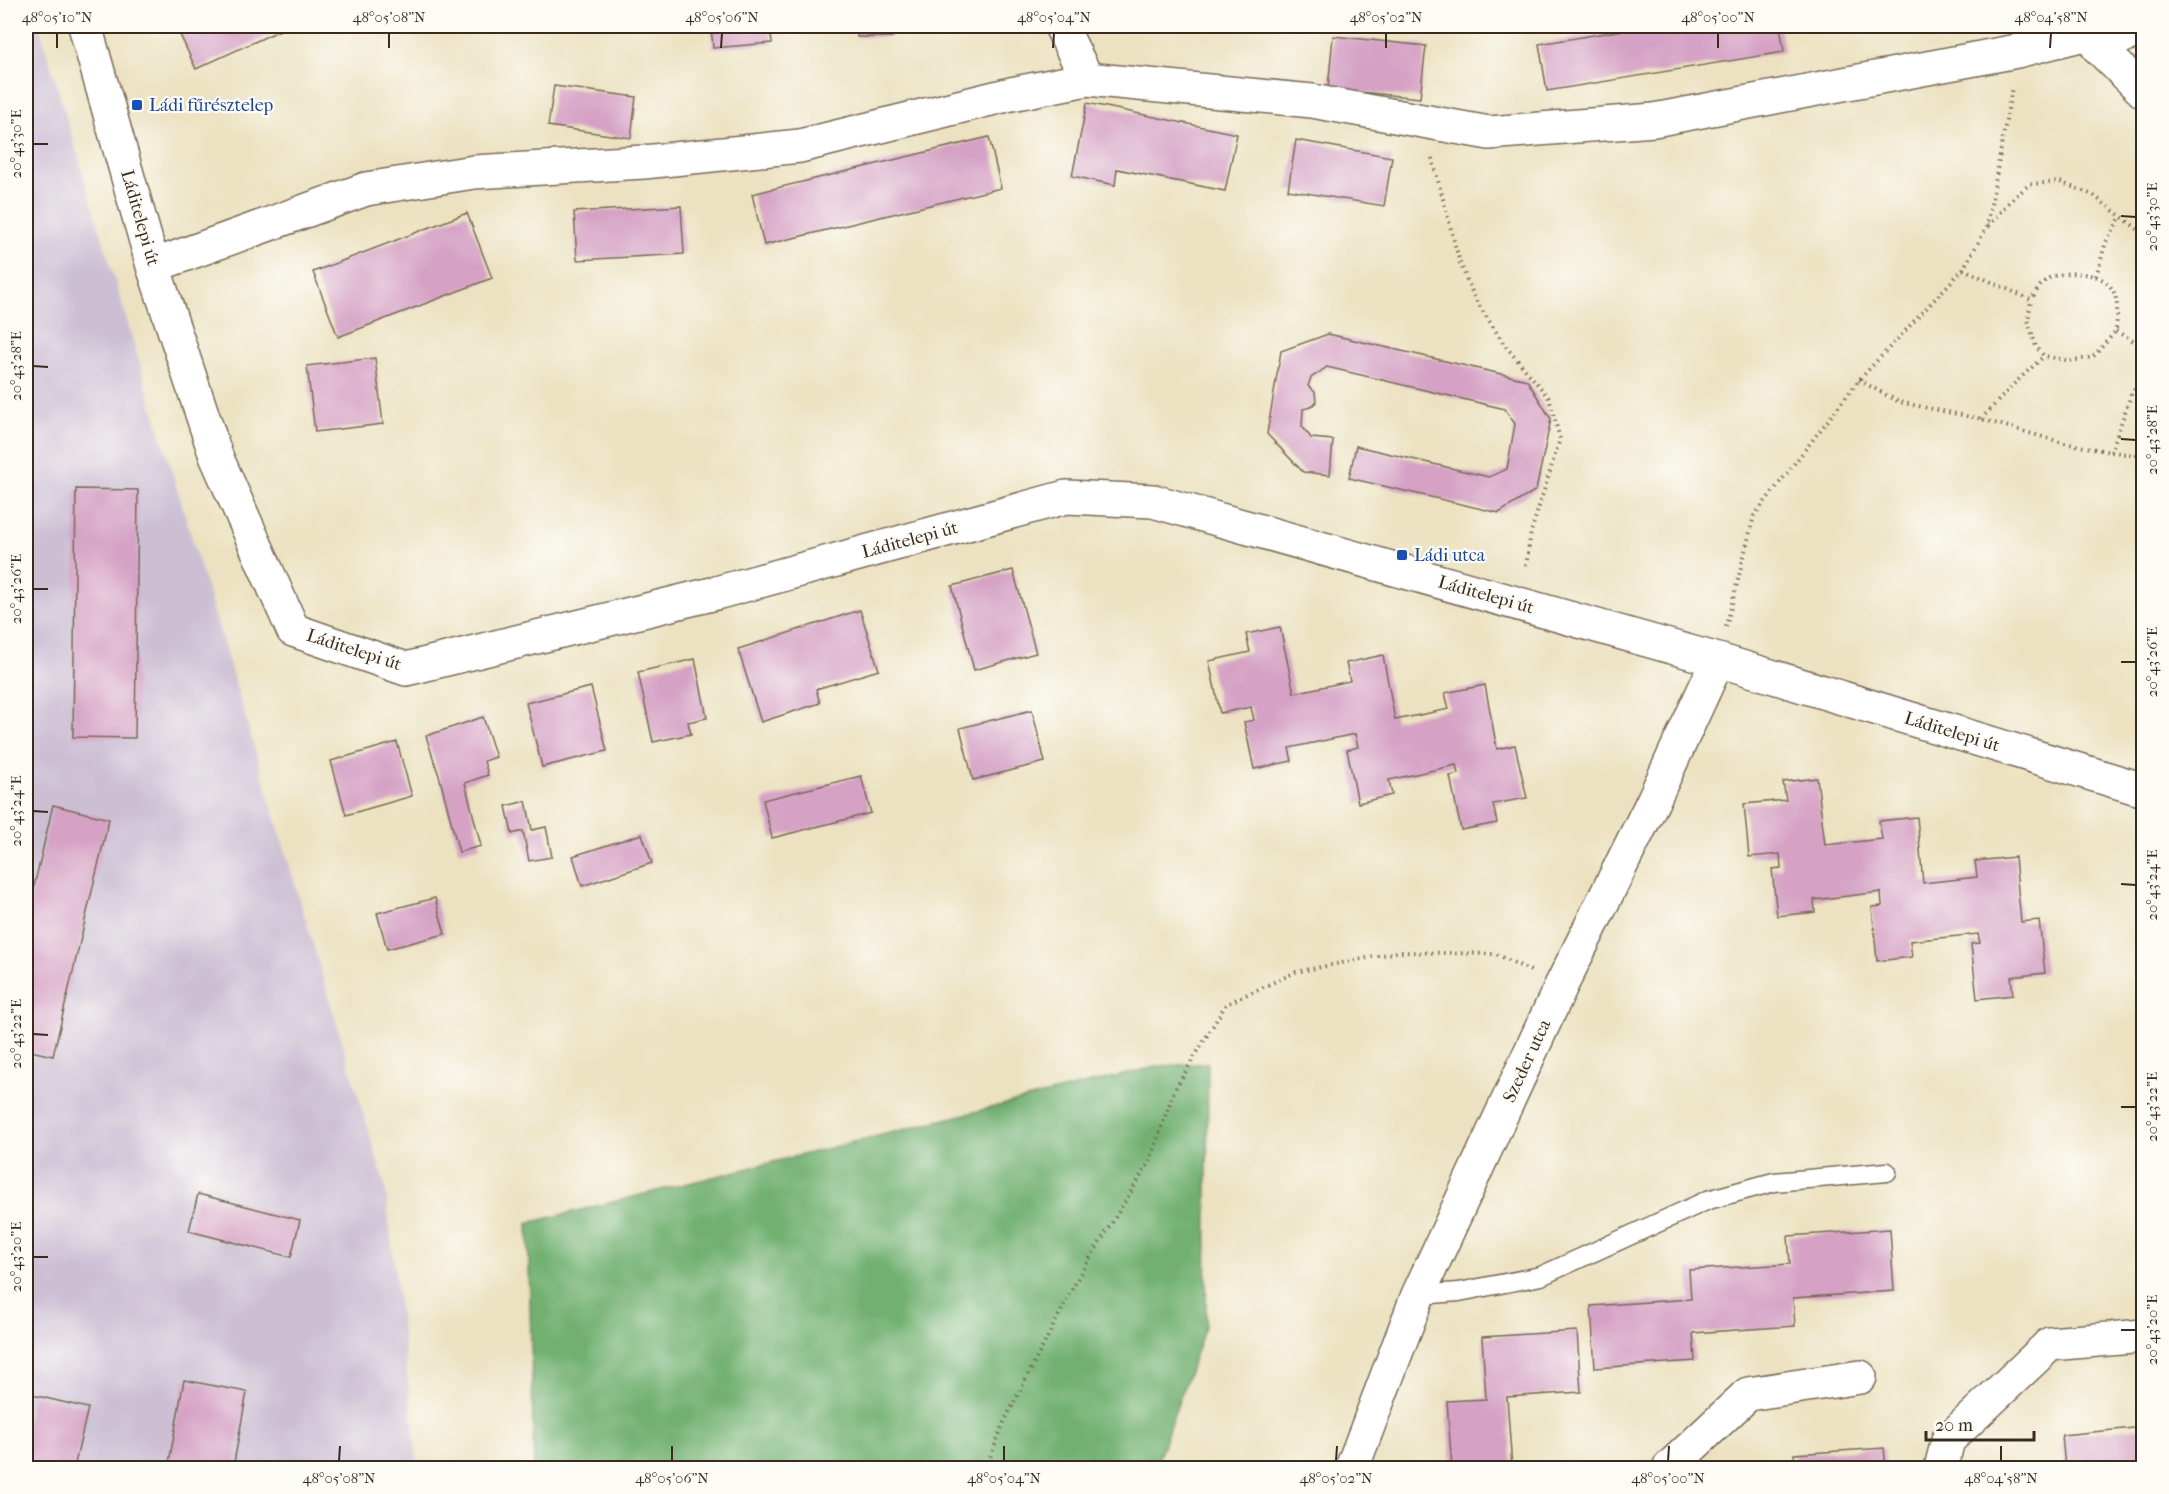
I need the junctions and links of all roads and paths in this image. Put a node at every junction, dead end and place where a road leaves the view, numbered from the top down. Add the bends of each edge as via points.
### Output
1 (85, 26) edge
2 (1061, 26) edge
3 (2144, 27) edge
4 (2097, 35) edge
5 (2018, 51) junction
6 (1087, 79) junction
7 (2144, 92) edge
8 (1422, 122) junction
9 (2120, 218) junction
10 (1987, 227) junction
11 (2144, 234) edge
12 (153, 266) junction
13 (1963, 269) junction
14 (2096, 276) junction
15 (2031, 300) junction
16 (2116, 331) junction
17 (2144, 347) edge
18 (2044, 356) junction
19 (2144, 372) edge
20 (1859, 380) junction
21 (1981, 419) junction
22 (2111, 452) junction
23 (2144, 456) edge
24 (1526, 567) dead end
25 (1718, 660) junction
26 (2144, 790) edge
27 (1561, 986) junction
28 (1887, 1172) dead end
29 (1418, 1295) junction
30 (2144, 1336) edge
31 (1860, 1377) dead end
32 (986, 1468) edge
33 (1352, 1468) edge
34 (1669, 1468) edge
35 (1941, 1468) edge

1 - 12 street, Láditelepi út
2 - 6 street
3 - 4 street
4 - 5 street
4 - 7 street
5 - 8 street via 1654,120 1489,134
5 - 10 path
6 - 8 street via 1312,101
6 - 12 street via 800,146 644,162 474,172 366,189
8 - 24 path via 1460,263 1475,299 1504,344 1549,398 1560,439 1531,532
9 - 10 path via 2092,195 2060,182 2030,184
9 - 11 path
9 - 14 path via 2106,242
10 - 13 path
12 - 25 street, Láditelepi út via 216,456 293,630 406,669 716,592 1066,497 1153,501
13 - 15 path
13 - 20 path
14 - 15 path via 2070,273 2045,280
14 - 16 path via 2110,285 2117,304
15 - 18 path via 2028,320 2036,346
16 - 17 path
16 - 18 path via 2093,357 2071,361
18 - 21 path
19 - 22 path via 2132,392
20 - 21 path via 1899,402
20 - 25 path via 1754,516
21 - 22 path
22 - 23 path
25 - 26 street, Láditelepi út
25 - 27 street, Szeder utca
27 - 29 street, Szeder utca
27 - 32 path via 1496,954 1397,952 1296,972 1226,1004 1174,1091 1150,1161 1079,1276 1004,1422
28 - 29 lane via 1774,1182 1708,1200 1541,1276 1459,1292
29 - 33 street, Szeder utca
30 - 35 street via 2050,1344 1948,1440
31 - 34 street via 1748,1394

